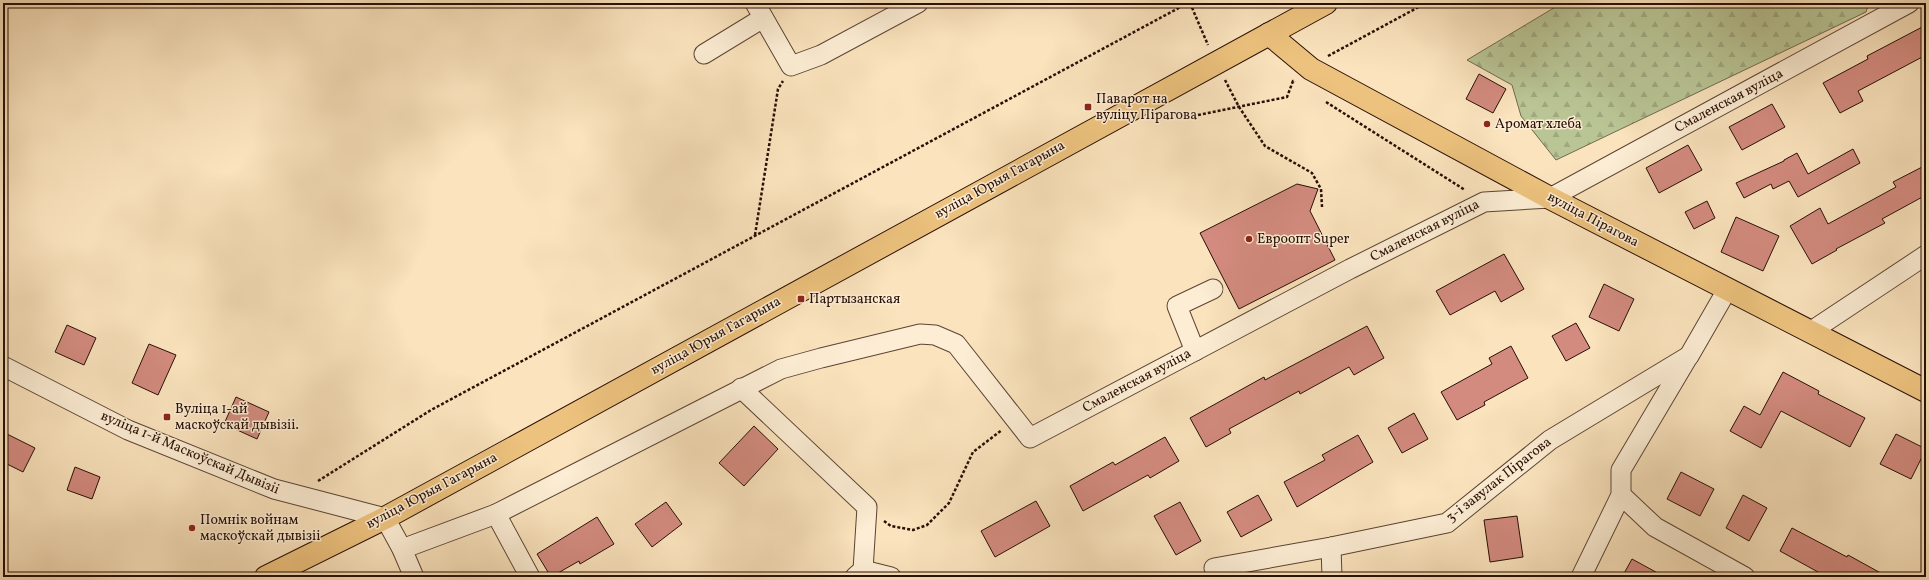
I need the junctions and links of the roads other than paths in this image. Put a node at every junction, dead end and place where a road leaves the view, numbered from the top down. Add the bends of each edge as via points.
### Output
1 (918, 3) edge
2 (1326, 3) edge
3 (1909, 3) edge
4 (759, 10) edge
5 (1269, 34) junction
6 (704, 54) dead end
7 (1550, 198) junction
8 (1926, 254) edge
9 (1213, 289) dead end
10 (1727, 290) junction
11 (1810, 332) junction
12 (1195, 351) junction
13 (1689, 356) junction
14 (3, 366) edge
15 (741, 388) junction
16 (1926, 391) edge
17 (1621, 495) junction
18 (496, 514) junction
19 (384, 518) junction
20 (1331, 547) junction
21 (402, 549) junction
22 (1214, 568) dead end
23 (859, 573) edge
24 (266, 577) edge
25 (414, 577) edge
26 (530, 577) edge
27 (891, 577) edge
28 (1332, 577) edge
29 (1581, 577) edge
30 (1745, 577) edge

1 - 4 street via 821,55 792,66
2 - 5 main road, вуліца Юрыя Гагарына
3 - 7 street, Смаленская вуліца
4 - 6 street
5 - 7 main road, вуліца Пірагова via 1311,69
5 - 19 main road, вуліца Юрыя Гагарына
7 - 10 main road, вуліца Пірагова
7 - 12 street, Смаленская вуліца via 1484,202
8 - 11 street
9 - 12 street via 1177,306
10 - 11 main road, вуліца Пірагова
10 - 13 street, 3-і завулак Пірагова
11 - 16 main road, вуліца Пірагова
12 - 15 street, Смаленская вуліца via 1030,438 956,344 935,335 920,334 821,358 781,369
13 - 17 street via 1621,470
13 - 20 street, 3-і завулак Пірагова via 1550,440 1447,523
14 - 19 street, вуліца 1-й Маскоўскай Дывізіі via 128,430 274,489
15 - 18 street
15 - 23 street via 867,507
17 - 29 street
17 - 30 street via 1655,527
18 - 21 street
18 - 26 street
19 - 21 street
19 - 24 main road, вуліца Юрыя Гагарына
20 - 22 street, 3-і завулак Пірагова
20 - 28 street
21 - 25 street
23 - 27 street

